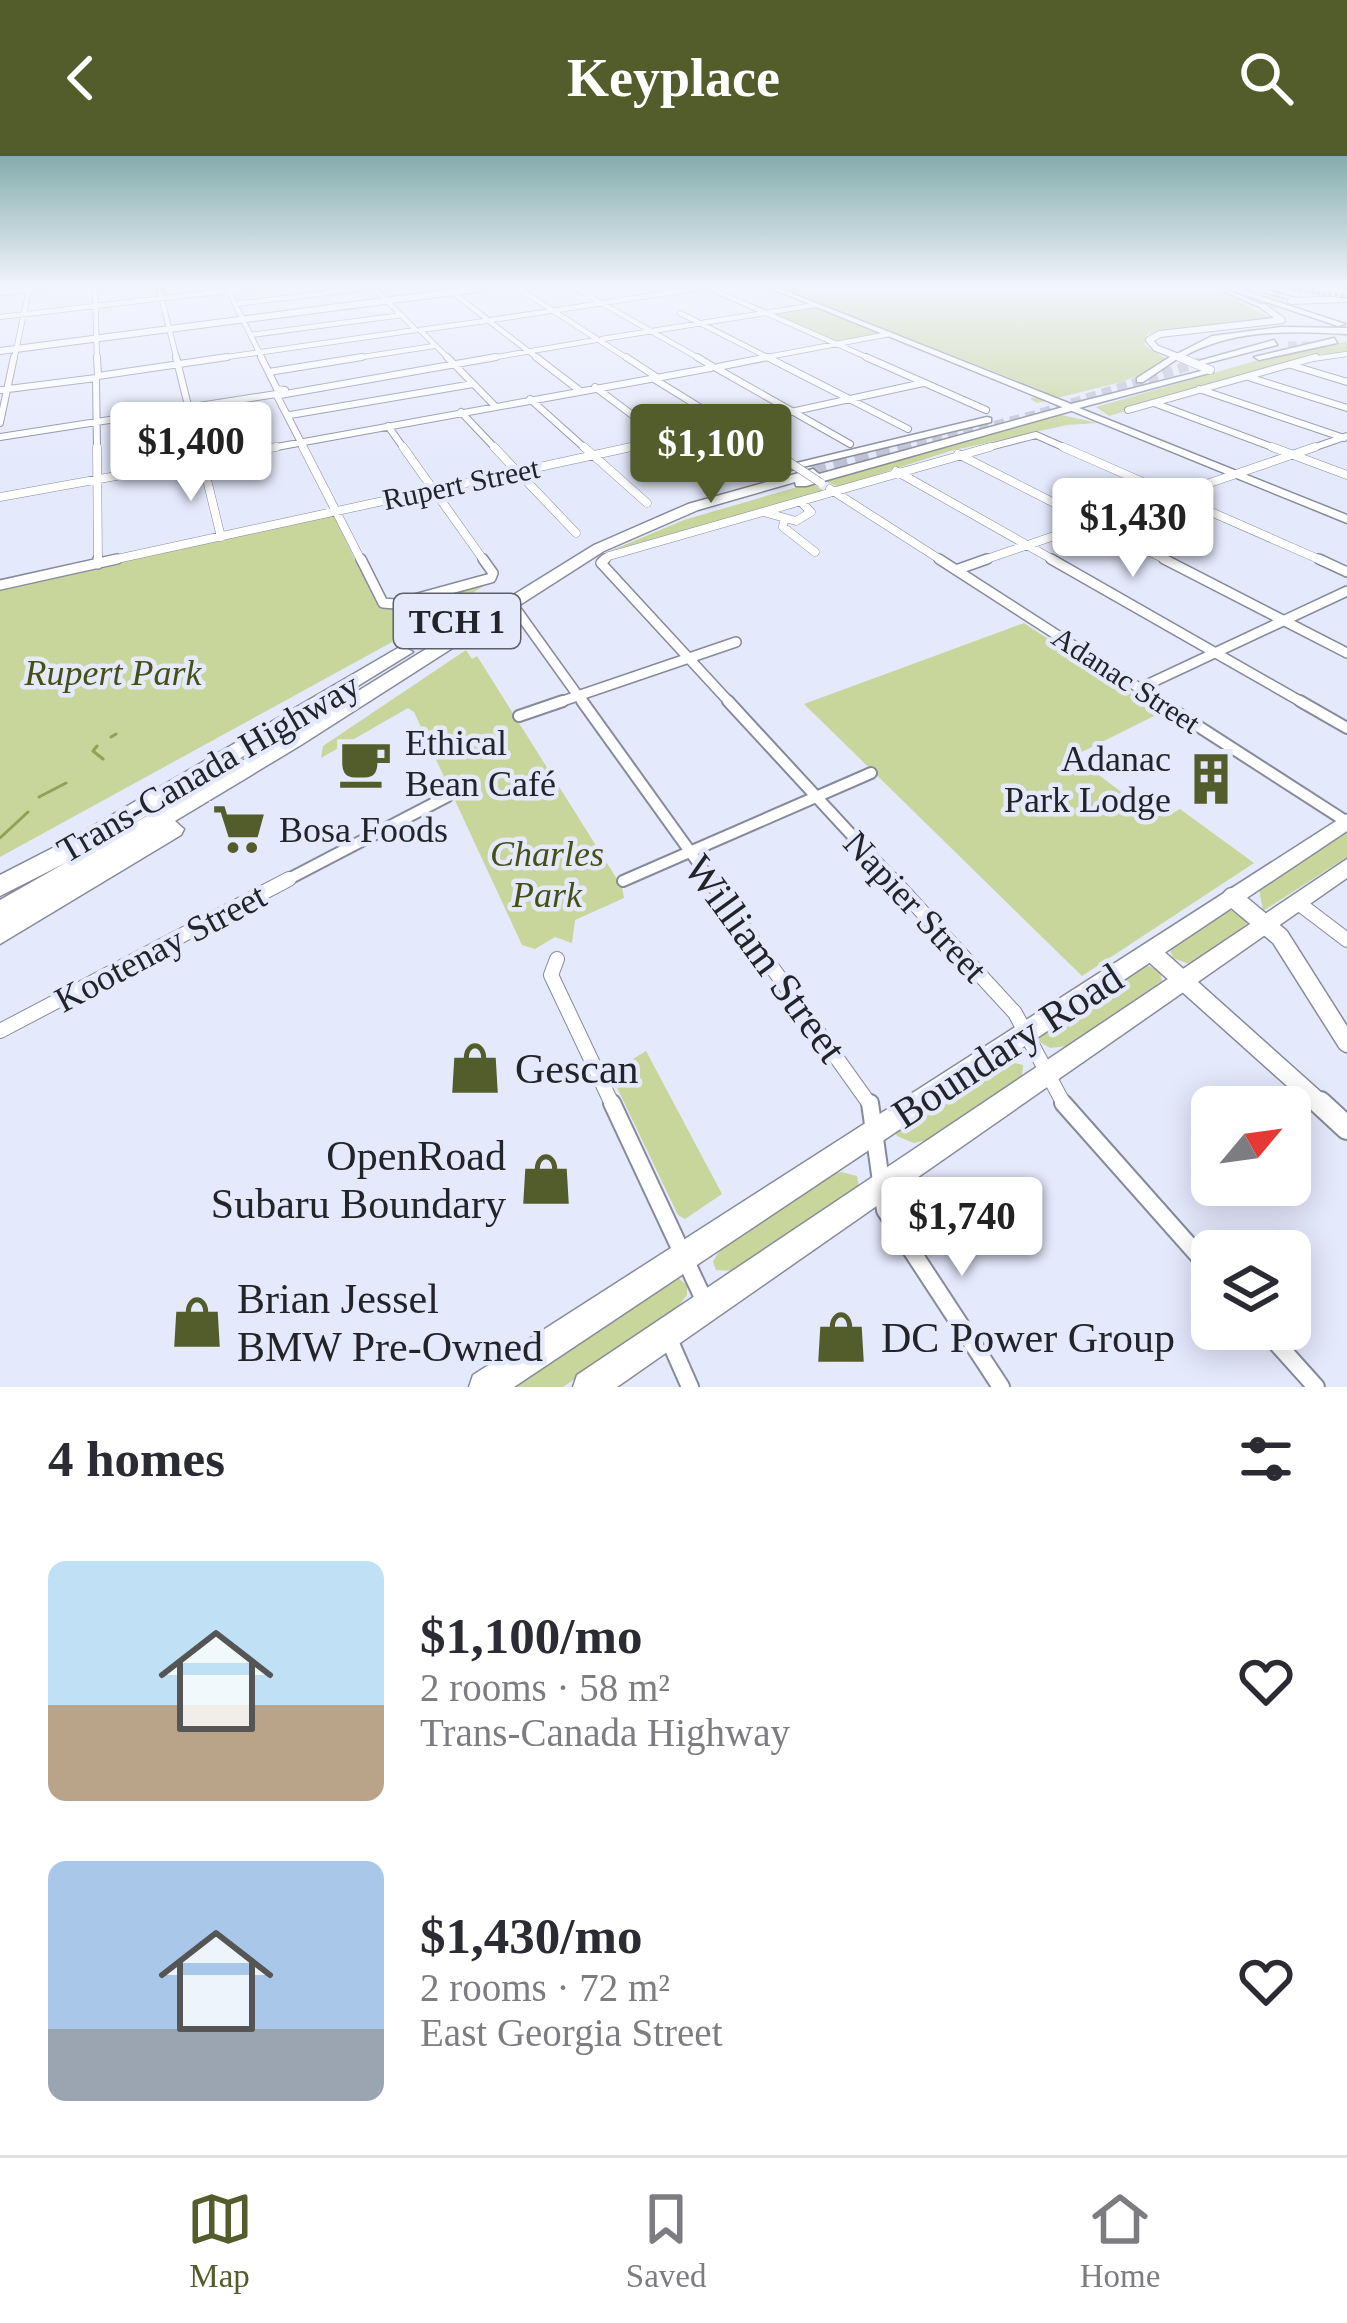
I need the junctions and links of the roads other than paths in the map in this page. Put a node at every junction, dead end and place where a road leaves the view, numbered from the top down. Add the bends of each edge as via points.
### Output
1 (37, 345) edge
2 (95, 345) edge
3 (173, 345) edge
4 (256, 345) edge
5 (311, 345) edge
6 (521, 345) edge
7 (564, 345) edge
8 (608, 345) edge
9 (675, 345) edge
10 (745, 345) edge
11 (828, 345) edge
12 (839, 345) edge
13 (918, 345) edge
14 (1156, 345) edge
15 (1205, 345) edge
16 (1241, 345) edge
17 (1265, 345) tunnel mouth
18 (1302, 345) tunnel mouth
19 (1339, 345) edge
20 (434, 346) joint
21 (1288, 346) tunnel mouth
22 (17, 348) junction
23 (0, 350) edge
24 (1161, 350) joint
25 (528, 351) junction
26 (259, 353) junction
27 (1217, 356) junction
28 (767, 357) junction
29 (1192, 360) junction
30 (178, 364) junction
31 (452, 364) junction
32 (1287, 364) junction
33 (714, 367) junction
34 (268, 371) junction
35 (96, 376) junction
36 (1244, 376) junction
37 (657, 377) junction
38 (1146, 378) junction
39 (1347, 382) edge
40 (923, 383) junction
41 (473, 384) junction
42 (595, 387) junction
43 (1198, 389) junction
44 (4, 390) edge
45 (579, 390) junction
46 (279, 392) junction
47 (530, 399) junction
48 (849, 399) junction
49 (1087, 399) junction
50 (1154, 403) junction
51 (189, 406) junction
52 (495, 406) junction
53 (1062, 406) junction
54 (1347, 409) edge
55 (986, 410) dead end
56 (1128, 410) dead end
57 (461, 412) junction
58 (793, 412) junction
59 (290, 415) junction
60 (96, 422) junction
61 (0, 423) edge
62 (731, 425) junction
63 (388, 426) junction
64 (908, 429) dead end
65 (0, 437) edge
66 (1345, 438) edge
67 (665, 440) junction
68 (302, 442) junction
69 (850, 445) dead end
70 (958, 454) junction
71 (594, 455) junction
72 (1292, 455) junction
73 (202, 460) junction
74 (896, 471) junction
75 (516, 472) junction
76 (1236, 474) junction
77 (813, 475) junction
78 (1347, 475) edge
79 (715, 477) dead end
80 (96, 480) junction
81 (434, 490) junction
82 (835, 492) junction
83 (1175, 495) junction
84 (0, 497) edge
85 (647, 502) dead end
86 (682, 502) junction
87 (803, 503) junction
88 (337, 512) junction
89 (767, 513) junction
90 (1347, 519) edge
91 (784, 521) junction
92 (1094, 524) junction
93 (576, 533) dead end
94 (628, 535) junction
95 (221, 537) junction
96 (1027, 546) junction
97 (815, 552) dead end
98 (98, 564) junction
99 (956, 570) junction
100 (1347, 572) edge
101 (0, 585) edge
102 (1347, 591) edge
103 (518, 612) dead end
104 (1285, 621) junction
105 (736, 642) dead end
106 (1216, 652) junction
107 (1347, 652) edge
108 (687, 659) junction
109 (1140, 688) junction
110 (578, 696) junction
111 (520, 716) dead end
112 (1347, 728) edge
113 (295, 740) junction
114 (237, 751) junction
115 (871, 773) dead end
116 (448, 796) dead end
117 (815, 798) junction
118 (1347, 822) edge
119 (691, 853) junction
120 (1347, 867) edge
121 (0, 872) edge
122 (622, 881) dead end
123 (0, 886) edge
124 (1232, 897) junction
125 (1297, 902) junction
126 (0, 913) edge
127 (1266, 923) junction
128 (0, 933) edge
129 (1347, 940) edge
130 (1151, 952) junction
131 (556, 959) dead end
132 (1183, 980) junction
133 (0, 1031) edge
134 (1025, 1033) junction
135 (1347, 1043) edge
136 (1045, 1072) junction
137 (1347, 1127) edge
138 (876, 1129) junction
139 (883, 1185) junction
140 (1191, 1247) edge
141 (683, 1257) junction
142 (707, 1306) junction
143 (667, 1334) junction
144 (1283, 1350) edge
145 (485, 1387) edge
146 (589, 1387) edge
147 (690, 1387) edge
148 (1001, 1387) edge
149 (1316, 1387) edge

1 - 22 street
2 - 35 street
3 - 30 street
4 - 26 street
5 - 26 street
6 - 25 street
7 - 25 street
8 - 37 street, Adanac Street
9 - 33 street
10 - 28 street
11 - 28 street
12 - 40 street
13 - 53 main road
14 - 24 street
15 - 29 highway
16 - 29 highway
17 - 27 highway
18 - 29 highway
19 - 32 street
20 - 31 street
20 - 34 street
21 - 27 highway
22 - 23 street
22 - 44 street
24 - 29 highway
25 - 31 street
25 - 45 street
26 - 30 street
26 - 34 street
27 - 29 highway
28 - 33 street
28 - 48 street
29 - 38 main road
29 - 49 main road
30 - 35 street
30 - 51 street
31 - 41 street
31 - 46 street
32 - 36 street
32 - 39 street
33 - 37 street
33 - 58 street
34 - 46 street
35 - 44 street
35 - 60 street
36 - 43 street
36 - 54 street
37 - 42 street
37 - 62 street, Adanac Street
38 - 49 main road
38 - 53 main road
40 - 48 street, Rupert Street
40 - 55 street
41 - 52 street
41 - 59 street
42 - 45 street
42 - 67 street
43 - 50 street
43 - 66 street
44 - 61 street
45 - 47 street
46 - 51 street
46 - 59 street
47 - 52 street
47 - 71 street
48 - 58 street, Rupert Street
48 - 64 street
49 - 53 main road
49 - 53 main road
49 - 53 main road
50 - 56 street
50 - 72 street
51 - 60 street
51 - 73 street
52 - 57 street
53 - 76 main road
53 - 86 highway via 798,464
53 - 94 highway
57 - 63 street
57 - 75 street
58 - 62 street, Rupert Street
58 - 69 street
59 - 68 street
60 - 65 street
60 - 80 street
62 - 67 street, Rupert Street
62 - 77 street, Adanac Street, bridge
63 - 68 street
63 - 81 street
66 - 72 street
67 - 71 street, Rupert Street
67 - 79 street
68 - 73 street
68 - 88 street
70 - 74 street
70 - 83 street via 1038,435
70 - 92 street
71 - 75 street, Rupert Street
71 - 85 street
72 - 76 street
72 - 78 street
73 - 80 street
73 - 95 street
74 - 82 street
74 - 96 street
75 - 81 street, Rupert Street
75 - 93 street
76 - 83 street
76 - 90 main road
77 - 82 street, Adanac Street
77 - 86 highway, Trans-Canada Highway / TCH 1
77 - 94 highway, Trans-Canada Highway / TCH 1 via 716,500
80 - 84 street
80 - 98 street
81 - 88 street, Rupert Street
81 - 88 street via 492,577 383,603
82 - 87 street
82 - 99 street, Adanac Street
83 - 92 street
83 - 100 street
86 - 114 highway, Trans-Canada Highway / TCH 1 via 556,560
87 - 89 street
87 - 91 street via 810,516
88 - 95 street, Rupert Street
89 - 91 street
89 - 108 street, Napier Street via 604,559 602,566
91 - 97 street
92 - 96 street
92 - 104 street
94 - 113 highway, Trans-Canada Highway / TCH 1
95 - 98 street, Rupert Street
96 - 99 street
96 - 106 street
98 - 101 street, Rupert Street
99 - 109 street, Adanac Street
102 - 104 street
103 - 110 street, William Street
104 - 106 street
104 - 107 street
105 - 108 street
106 - 109 street
106 - 112 street
108 - 110 street
108 - 117 street, Napier Street
109 - 118 street, Adanac Street
110 - 111 street
110 - 119 street, William Street
113 - 126 highway, Trans-Canada Highway / TCH 1
113 - 128 highway via 191,818
114 - 121 highway
114 - 123 highway, Trans-Canada Highway / TCH 1
115 - 117 street
116 - 133 street, Kootenay Street
117 - 119 street
117 - 134 street, Napier Street
118 - 124 main road, Boundary Road
119 - 122 street
119 - 138 street, William Street via 868,1100
120 - 125 main road, Boundary Road
124 - 127 street
124 - 130 main road, Boundary Road
125 - 127 main road, Boundary Road
125 - 129 street
127 - 132 main road, Boundary Road
127 - 135 street
130 - 132 street
130 - 134 main road, Boundary Road
131 - 141 street via 551,975
132 - 136 main road, Boundary Road
132 - 137 street
134 - 136 street, Napier Street
134 - 138 main road, Boundary Road
136 - 139 main road, Boundary Road
136 - 140 street, Napier Street via 1058,1097
138 - 139 street, William Street
138 - 141 main road, Boundary Road
139 - 142 main road, Boundary Road
139 - 148 street, William Street via 885,1210
141 - 142 street
141 - 145 main road, Boundary Road
142 - 143 main road, Boundary Road
143 - 146 main road, Boundary Road
143 - 147 street
144 - 149 street

